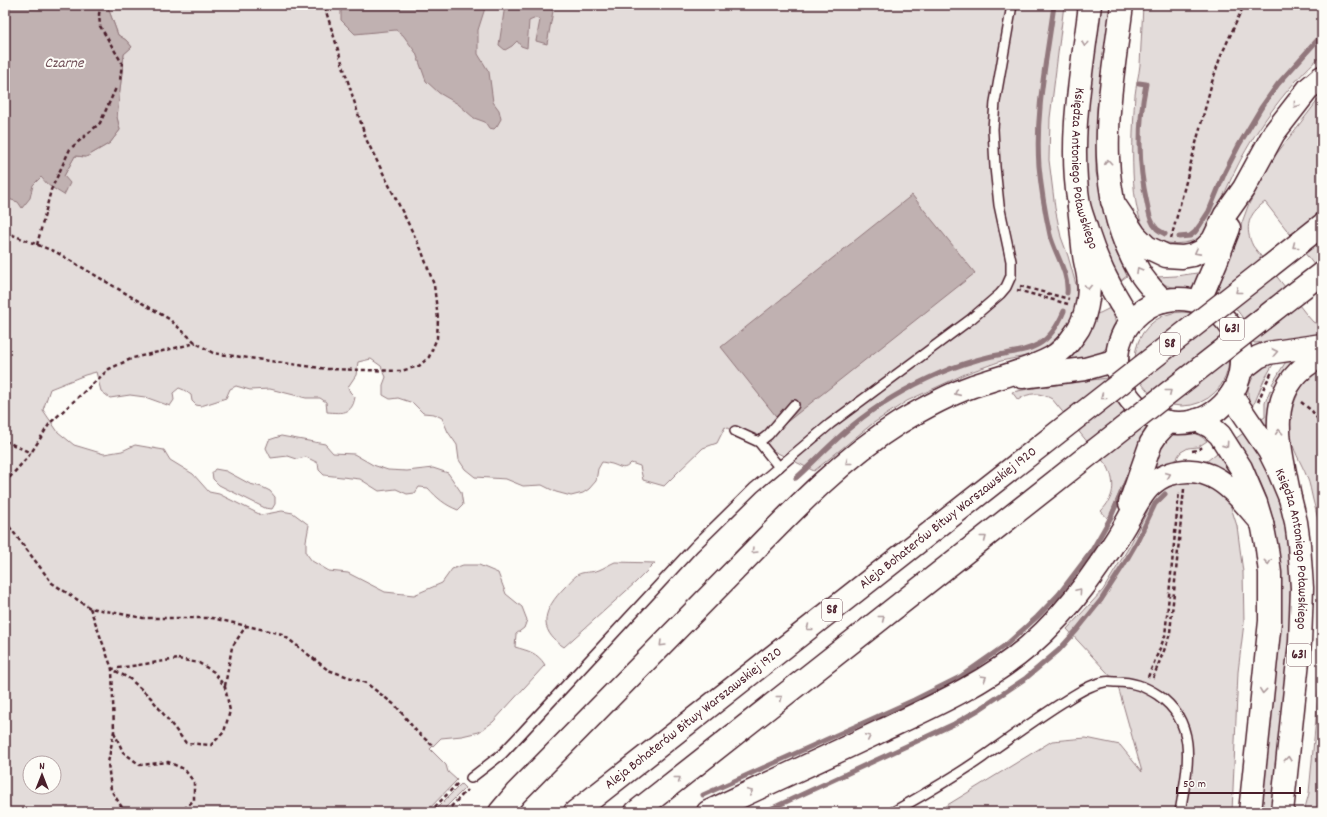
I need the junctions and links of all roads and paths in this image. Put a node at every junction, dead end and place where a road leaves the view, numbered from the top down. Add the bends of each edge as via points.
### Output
1 (101, 5) edge
2 (324, 5) edge
3 (1012, 5) edge
4 (1090, 5) edge
5 (1122, 5) edge
6 (1244, 5) edge
7 (1322, 76) edge
8 (120, 81) dead end
9 (116, 88) dead end
10 (1244, 188) junction
11 (1112, 201) junction
12 (1079, 207) junction
13 (1322, 225) edge
14 (5, 232) edge
15 (37, 244) junction
16 (1166, 256) junction
17 (1322, 273) edge
18 (1163, 301) junction
19 (1199, 302) junction
20 (1132, 321) junction
21 (196, 343) junction
22 (1322, 344) edge
23 (1322, 356) edge
24 (1117, 360) junction
25 (1241, 370) junction
26 (994, 380) junction
27 (1232, 395) junction
28 (794, 405) dead end
29 (1248, 419) junction
30 (1197, 420) junction
31 (1168, 422) junction
32 (735, 431) dead end
33 (1220, 435) junction
34 (5, 441) edge
35 (759, 442) junction
36 (31, 453) junction
37 (779, 467) junction
38 (1182, 471) junction
39 (5, 483) edge
40 (1290, 498) junction
41 (5, 521) edge
42 (1262, 524) junction
43 (1118, 536) junction
44 (90, 608) junction
45 (246, 626) junction
46 (112, 669) junction
47 (225, 687) junction
48 (1146, 688) junction
49 (114, 731) junction
50 (432, 745) dead end
51 (471, 778) junction
52 (141, 812) edge
53 (150, 812) edge
54 (430, 812) edge
55 (446, 812) edge
56 (500, 812) edge
57 (575, 812) edge
58 (636, 812) edge
59 (708, 812) edge
60 (893, 812) edge
61 (1180, 812) edge
62 (1250, 812) edge
63 (1282, 812) edge

1 - 8 path via 100,26 122,64
2 - 21 path via 366,139 421,249 434,285 438,319 437,338 429,357 419,366 401,371 327,369 213,352
3 - 37 lane via 995,102 993,129 999,205 1011,261 1009,283 971,319 830,424
4 -> 12 main road, Księdza Antoniego Poławskiego via 1075,126 1074,158
11 -> 5 main road, Księdza Antoniego Poławskiego via 1107,157 1108,116
6 - 16 path via 1212,82
7 -> 10 main road via 1309,88 1274,133
9 - 15 path via 100,123 70,149 51,190
10 -> 16 main road via 1225,215 1213,240 1202,251 1182,257
10 - 19 main road
11 - 16 main road via 1135,235 1147,247
18 -> 11 main road, Księdza Antoniego Poławskiego via 1145,280 1131,256
12 - 20 main road, Księdza Antoniego Poławskiego via 1096,259
12 -> 26 main road via 1089,290 1085,313 1077,332 1052,358
13 -> 57 main road, Aleja Bohaterów Bitwy Warszawskiej 1920 / S8, bridge
14 - 15 path
15 - 21 path via 56,252 169,319
58 -> 17 main road, bridge
18 - 19 main road, 631 via 1181,299
18 - 20 main road, 631 via 1146,309
19 - 25 main road, 631 via 1215,310 1227,321 1240,347
20 - 24 main road, 631 via 1124,333
21 - 36 path via 132,358 109,369 50,423
25 -> 22 main road via 1268,353
40 -> 23 main road via 1278,433 1280,410 1284,394 1294,375 1304,365
24 - 26 main road via 1085,369
24 - 31 main road, 631 via 1119,377 1126,393 1137,406 1151,416
25 - 27 main road, 631
26 -> 56 main road via 955,394 902,421 839,469 668,637
27 - 29 main road, Księdza Antoniego Poławskiego / 631
27 - 30 main road, 631 via 1211,415
28 - 35 lane
29 - 29 path via 1259,414 1266,386 1256,407
29 - 40 main road, Księdza Antoniego Poławskiego / 631 via 1269,452
30 - 31 main road, 631
30 - 33 main road, Księdza Antoniego Poławskiego / 631
31 - 43 main road via 1151,443
32 - 35 lane
33 - 38 path via 1198,450 1185,452 1180,456
33 -> 42 main road, Księdza Antoniego Poławskiego / 631 via 1249,484
34 - 36 path
35 - 37 lane
36 - 39 path
37 - 51 lane via 694,547 502,754
38 - 42 main road via 1214,477 1230,488
43 -> 38 main road via 1149,488 1161,478
38 - 48 path via 1177,485 1179,493 1165,636
38 - 48 path via 1170,633
63 -> 40 main road, Księdza Antoniego Poławskiego / 631 via 1302,610 1302,568
41 - 44 path via 52,583
42 -> 62 main road, Księdza Antoniego Poławskiego / 631 via 1271,598
59 -> 43 main road via 950,698 997,671 1055,621 1088,582
44 - 45 path via 143,618 212,618
44 - 46 path
45 - 47 path via 232,647
45 - 50 path via 282,634 328,670 366,683 396,706 417,732
46 - 47 path via 178,659 199,663 214,672
46 - 47 path via 130,679 151,698 186,743 211,745 224,732 230,711
46 - 49 path
48 - 60 lane via 1130,682 1104,681 1085,689
48 - 61 lane via 1163,698 1182,721 1187,737 1188,764
49 - 52 path via 108,763 111,790 123,809
49 - 53 path via 123,752 140,764 168,762 184,769 194,782 194,800 182,811
51 - 54 path via 459,782
51 - 55 path via 467,790

